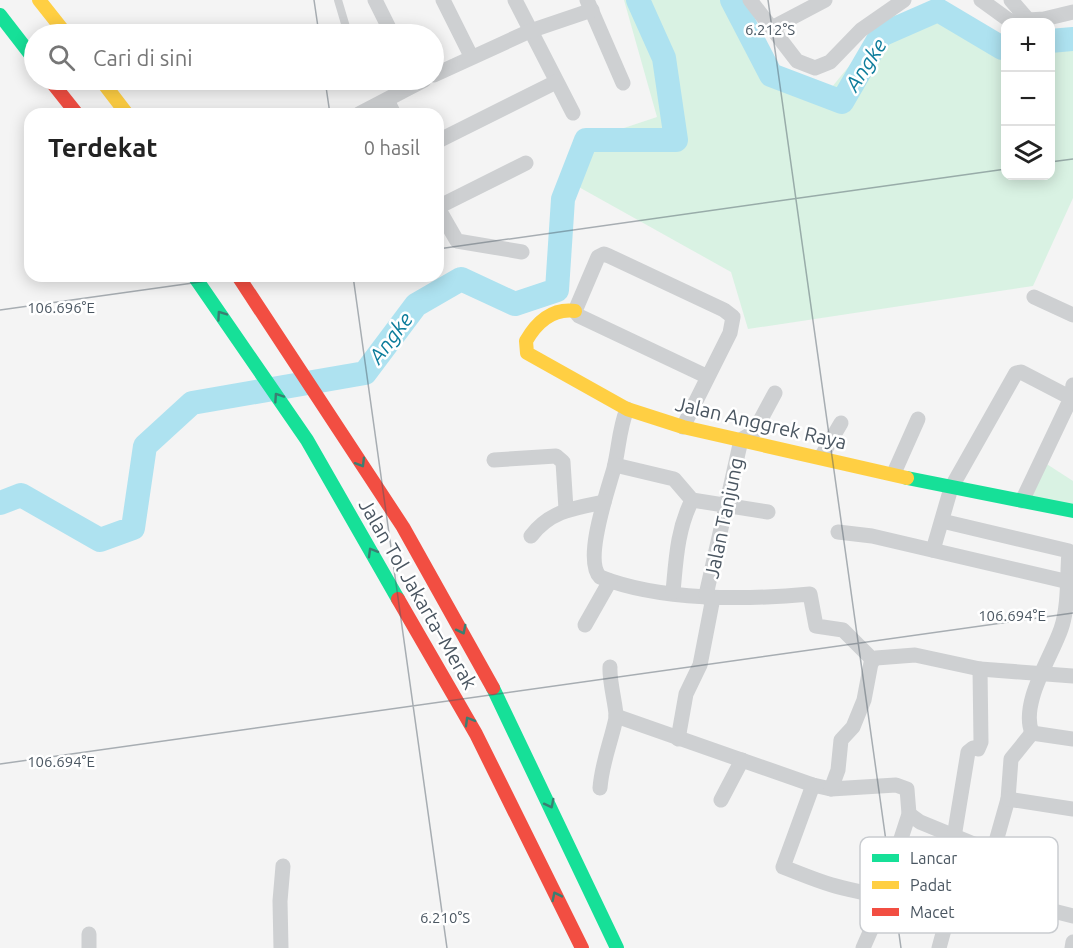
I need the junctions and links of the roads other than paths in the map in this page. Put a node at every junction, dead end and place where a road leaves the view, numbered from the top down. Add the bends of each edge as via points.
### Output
1 (39, 0) edge
2 (338, 0) edge
3 (375, 0) edge
4 (443, 0) edge
5 (515, 0) edge
6 (750, 0) edge
7 (788, 0) edge
8 (825, 0) edge
9 (904, 0) edge
10 (981, 0) edge
11 (1011, 0) edge
12 (590, 5) edge
13 (1073, 12) edge
14 (0, 15) edge
15 (795, 15) junction
16 (1004, 18) edge
17 (1026, 18) edge
18 (1044, 18) edge
19 (58, 24) edge
20 (345, 24) edge
21 (387, 24) edge
22 (772, 28) junction
23 (530, 31) junction
24 (24, 46) edge
25 (471, 56) junction
26 (444, 70) edge
27 (556, 82) junction
28 (623, 83) dead end
29 (58, 90) edge
30 (109, 90) edge
31 (402, 90) edge
32 (387, 99) junction
33 (72, 108) edge
34 (122, 108) edge
35 (370, 108) edge
36 (391, 108) edge
37 (573, 113) dead end
38 (444, 138) edge
39 (526, 163) dead end
40 (444, 205) edge
41 (444, 218) edge
42 (522, 252) dead end
43 (198, 282) edge
44 (242, 282) edge
45 (1034, 297) dead end
46 (575, 311) junction
47 (1073, 315) edge
48 (708, 377) junction
49 (775, 393) dead end
50 (1072, 394) edge
51 (627, 409) junction
52 (918, 419) dead end
53 (841, 423) dead end
54 (683, 427) junction
55 (741, 440) junction
56 (821, 456) junction
57 (494, 460) dead end
58 (615, 465) junction
59 (894, 473) junction
60 (951, 488) junction
61 (692, 500) junction
62 (1022, 501) junction
63 (604, 502) junction
64 (724, 506) junction
65 (566, 509) junction
66 (1073, 511) edge
67 (768, 512) dead end
68 (942, 521) junction
69 (838, 532) dead end
70 (531, 536) dead end
71 (933, 550) junction
72 (610, 581) junction
73 (1070, 582) edge
74 (673, 592) junction
75 (706, 595) junction
76 (585, 625) dead end
77 (873, 660) junction
78 (610, 667) dead end
79 (980, 669) junction
80 (1041, 672) junction
81 (1073, 676) edge
82 (616, 716) junction
83 (1032, 733) junction
84 (678, 739) junction
85 (1073, 739) edge
86 (742, 760) junction
87 (813, 785) junction
88 (600, 788) dead end
89 (831, 789) junction
90 (1008, 799) junction
91 (722, 800) dead end
92 (1073, 809) edge
93 (909, 814) junction
94 (902, 837) edge
95 (954, 837) joint
96 (997, 837) edge
97 (283, 866) dead end
98 (860, 892) edge
99 (1058, 912) edge
100 (1073, 916) edge
101 (868, 933) edge
102 (944, 933) edge
103 (1073, 942) edge
104 (281, 948) edge
105 (582, 948) edge
106 (617, 948) edge
107 (862, 948) edge
108 (939, 948) edge
109 (1071, 948) edge

1 - 19 main road
2 - 20 lane
3 - 21 street
4 - 25 street
5 - 23 street
6 - 22 street
7 - 15 street
8 - 15 street
9 - 22 street via 861,30 824,66 815,68 797,61
10 - 16 street
11 - 17 street
12 - 23 street
12 - 28 street
13 - 18 street
14 - 24 main road
15 - 22 street
23 - 25 street
23 - 27 street
25 - 26 street
27 - 37 street
27 - 38 street
29 - 33 main road
30 - 34 main road
31 - 32 street
32 - 35 street
32 - 36 street
39 - 40 street
41 - 42 street via 457,241
105 -> 43 main road, Jalan Tol Jakarta–Merak via 476,734 307,440
44 -> 106 main road, Jalan Tol Jakarta–Merak via 330,413 453,614 561,825
45 - 47 street
46 - 48 street
46 - 48 street via 597,260 604,254 724,310 733,317 732,327
46 - 51 main road, Jalan Anggrek Raya via 561,310 538,323 526,341 527,353
48 - 54 street
49 - 55 street via 754,432
50 - 60 street via 1016,373
50 - 62 street
51 - 54 main road, Jalan Anggrek Raya
51 - 58 street via 620,425
52 - 59 street
53 - 56 street
54 - 55 main road, Jalan Anggrek Raya
55 - 56 main road, Jalan Anggrek Raya
55 - 64 street, Jalan Tanjung
56 - 59 main road, Jalan Anggrek Raya
57 - 65 street via 556,456 563,462
58 - 61 street via 674,480
58 - 63 street
59 - 60 main road, Jalan Anggrek Raya
60 - 62 main road, Jalan Anggrek Raya
60 - 68 street
61 - 64 street
61 - 74 street via 676,550
62 - 66 main road, Jalan Anggrek Raya
63 - 65 street
63 - 72 street via 595,568 600,577
64 - 67 street
64 - 75 street, Jalan Tanjung
65 - 70 street via 541,523
68 - 71 street
68 - 73 street via 1069,551
69 - 71 street
71 - 73 street
72 - 74 street via 636,589
72 - 76 street
73 - 80 street via 1061,627
74 - 75 street
75 - 77 street via 777,598 810,594 816,626 843,630
75 - 84 street, Jalan Tanjung via 712,603 700,664 686,694
77 - 79 street via 915,655
77 - 89 street via 854,727 841,740 838,770
78 - 82 street
79 - 80 street
79 - 95 street via 981,742 978,749 968,752
80 - 81 street
80 - 83 street via 1028,716
82 - 84 street
82 - 88 street
83 - 85 street
83 - 90 street via 1011,759
84 - 86 street
86 - 87 street
86 - 91 street
87 - 89 street
87 - 98 street via 783,867
89 - 93 street via 903,786 907,789
90 - 92 street
90 - 96 street
93 - 94 street
93 - 95 street
97 - 104 street
99 - 100 street
101 - 107 street
102 - 108 street
103 - 109 street

